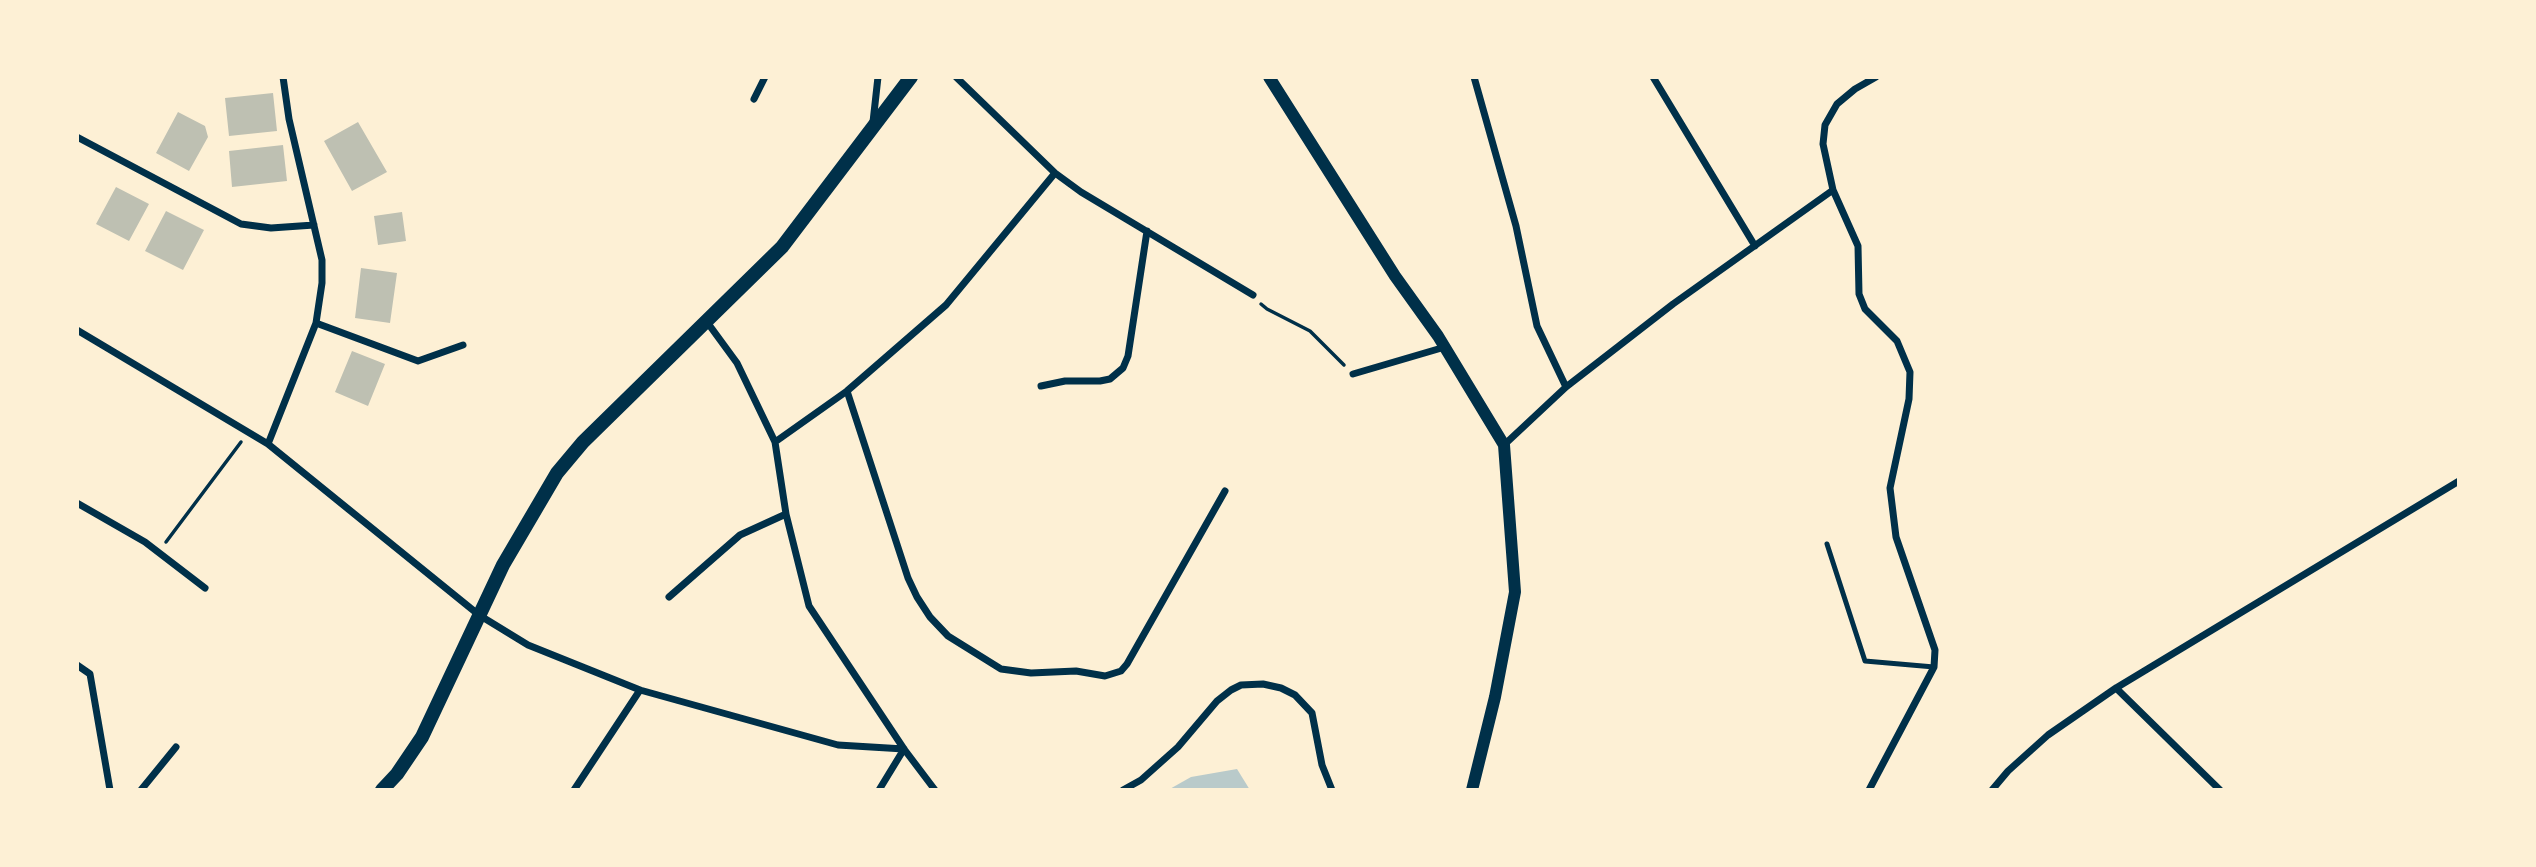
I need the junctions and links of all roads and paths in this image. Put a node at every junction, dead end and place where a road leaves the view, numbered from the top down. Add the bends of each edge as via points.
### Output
1 (283, 77) edge
2 (765, 77) edge
3 (878, 77) edge
4 (911, 77) edge
5 (957, 77) edge
6 (1269, 77) edge
7 (1474, 77) edge
8 (1653, 77) edge
9 (1876, 77) edge
10 (754, 99) dead end
11 (872, 130) junction
12 (77, 136) edge
13 (1055, 173) junction
14 (1833, 190) junction
15 (314, 225) junction
16 (1147, 231) junction
17 (1755, 246) junction
18 (1253, 295) joint
19 (707, 322) junction
20 (316, 323) junction
21 (77, 330) edge
22 (463, 345) dead end
23 (1445, 346) junction
24 (1353, 374) joint
25 (1041, 386) dead end
26 (1566, 387) junction
27 (847, 391) junction
28 (249, 432) junction
29 (775, 442) junction
30 (268, 444) junction
31 (1504, 445) junction
32 (2459, 481) edge
33 (1225, 491) dead end
34 (77, 503) edge
35 (786, 514) junction
36 (1827, 544) dead end
37 (158, 552) junction
38 (205, 588) dead end
39 (669, 597) dead end
40 (479, 615) junction
41 (77, 665) edge
42 (1934, 667) junction
43 (2116, 688) junction
44 (639, 690) junction
45 (176, 747) dead end
46 (904, 748) junction
47 (110, 790) edge
48 (141, 790) edge
49 (382, 790) edge
50 (574, 790) edge
51 (879, 790) edge
52 (935, 790) edge
53 (1122, 790) edge
54 (1332, 790) edge
55 (1472, 790) edge
56 (1869, 790) edge
57 (1992, 790) edge
58 (2220, 790) edge

1 - 15 street
2 - 10 street
3 - 11 street
4 - 11 main road
5 - 13 street
6 - 23 street via 1395,276
7 - 26 street via 1516,226 1537,326
8 - 17 street
9 - 14 street via 1837,104 1825,125 1823,144
11 - 19 main road via 782,247
12 - 15 street via 242,224 271,228
13 - 16 street
13 - 27 street via 946,305
14 - 17 street
14 - 42 street via 1858,246 1859,294 1865,309 1898,341 1910,372 1909,399 1890,488 1896,537 1932,635
15 - 20 street via 322,272
16 - 18 street
16 - 25 street via 1123,368 1110,379
17 - 26 street
18 - 24 path via 1266,309 1310,331
19 - 29 street via 737,363
19 - 40 main road via 557,473
20 - 22 street via 418,360
20 - 30 street
21 - 28 street
23 - 24 street
23 - 31 street
26 - 31 street
27 - 29 street
27 - 33 street via 917,597 948,636 1001,669 1105,676 1121,671
28 - 30 street
28 - 37 path
29 - 35 street
30 - 40 street
31 - 55 street via 1515,592
32 - 43 street
34 - 37 street
35 - 39 street via 740,535
35 - 46 street via 809,606
36 - 42 lane via 1865,661
37 - 38 street
40 - 44 street via 528,645
40 - 49 main road via 422,737
41 - 47 street via 90,674
42 - 56 street
43 - 57 street via 2048,735
43 - 58 street
44 - 46 street via 838,745
44 - 50 street
45 - 48 street
46 - 51 street
46 - 52 street
53 - 54 street via 1141,780 1178,747 1231,690 1263,684 1295,695 1312,713

